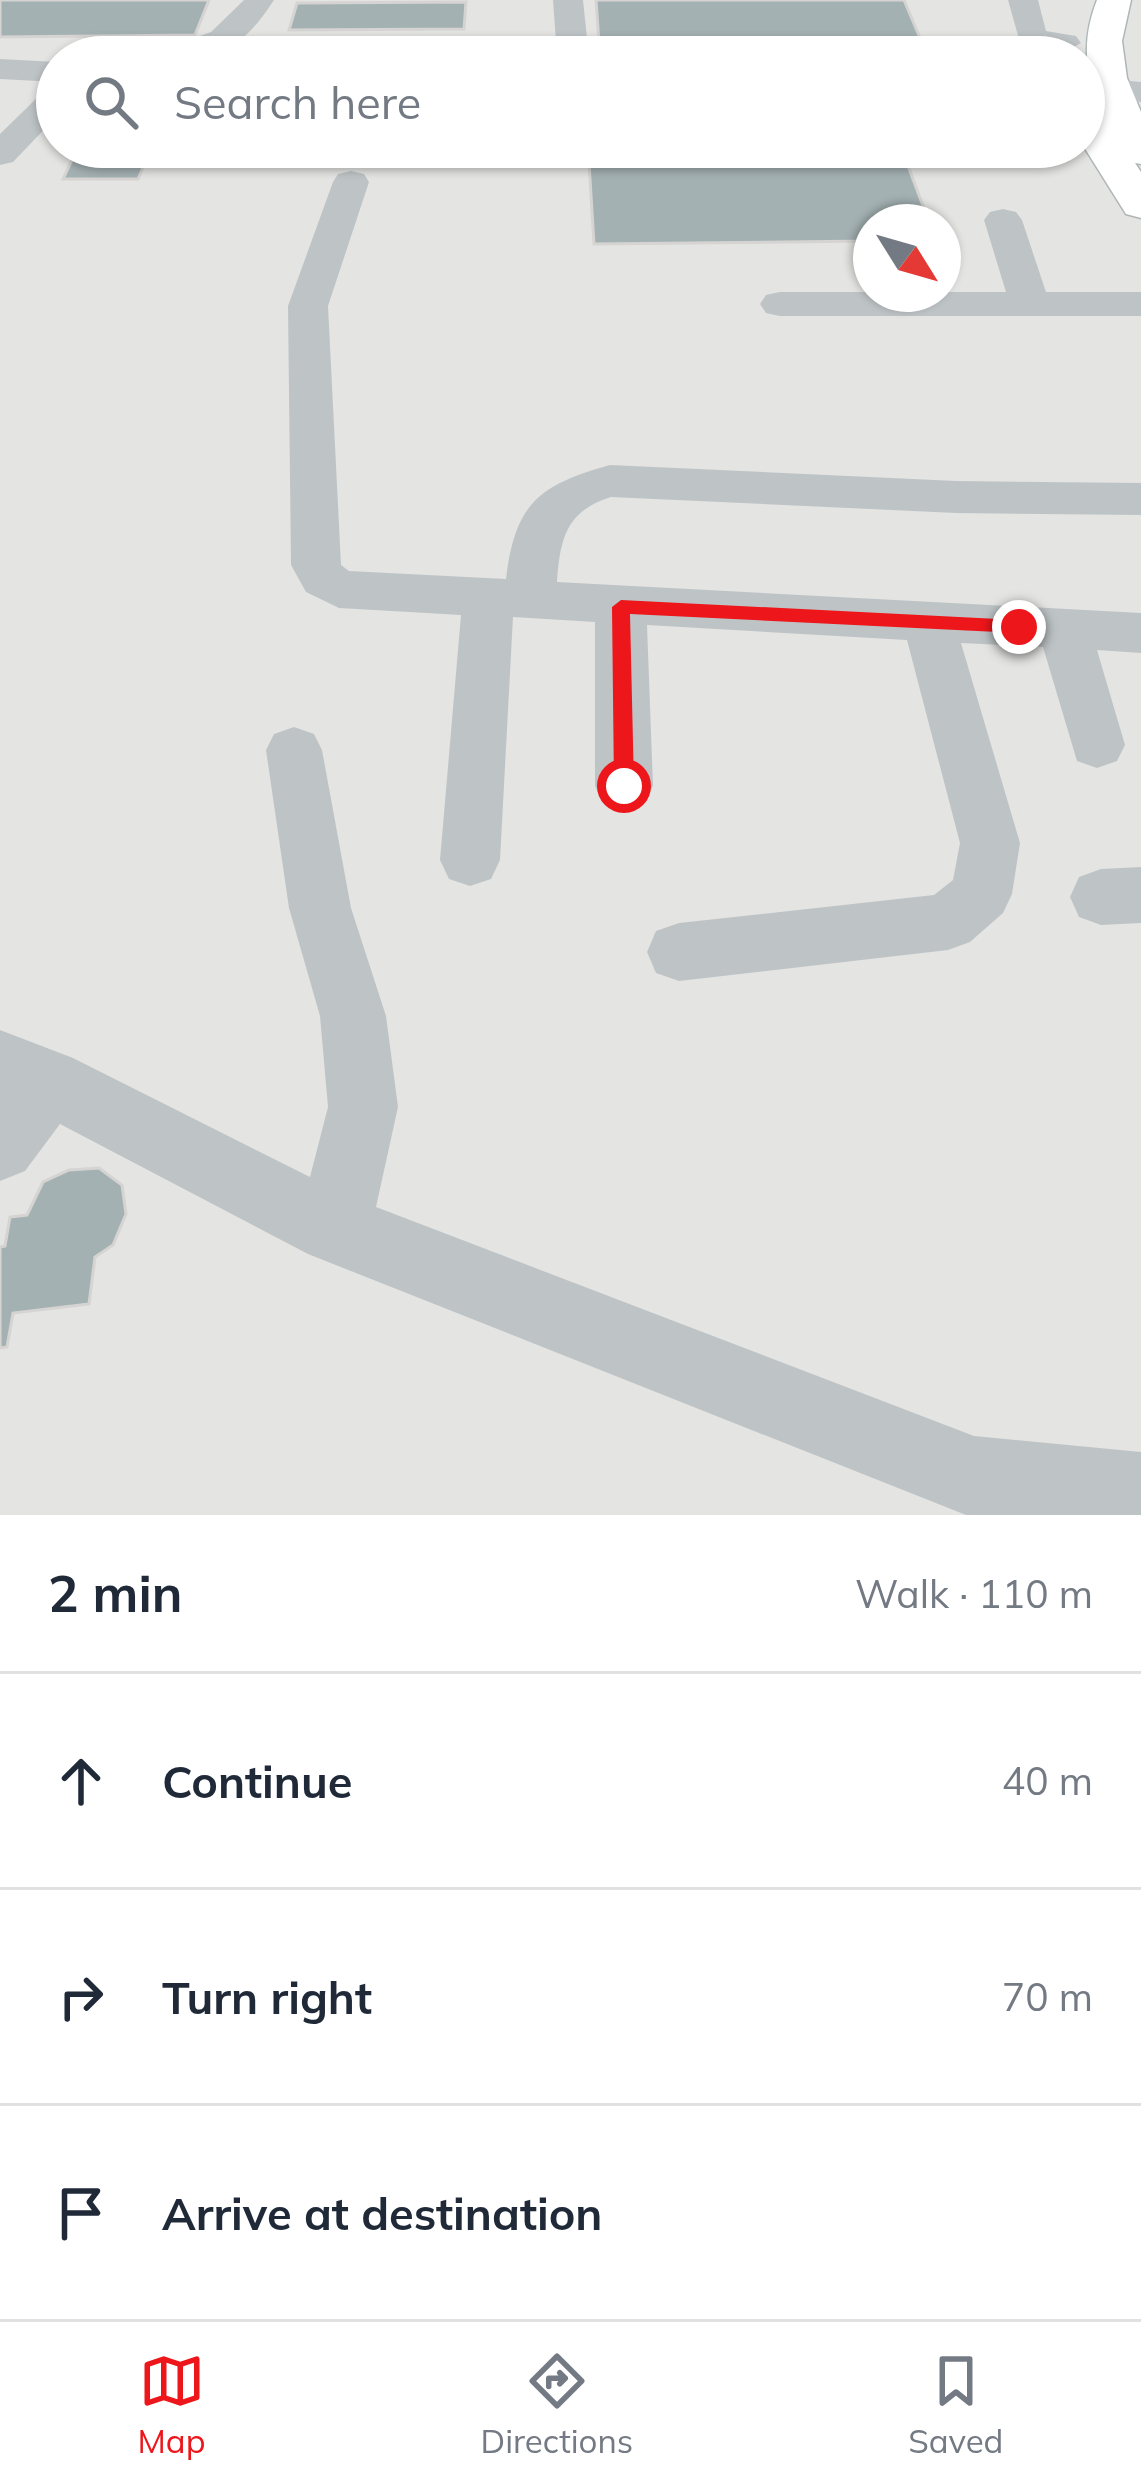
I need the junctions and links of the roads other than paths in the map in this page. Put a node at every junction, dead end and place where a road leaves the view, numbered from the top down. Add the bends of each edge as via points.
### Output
1 (260, 0) edge
2 (568, 0) edge
3 (1022, 0) edge
4 (1114, 0) edge
5 (229, 36) edge
6 (571, 36) edge
7 (1032, 36) edge
8 (1101, 36) edge
9 (0, 69) edge
10 (36, 71) edge
11 (1105, 111) edge
12 (1105, 116) edge
13 (36, 118) edge
14 (1141, 152) edge
15 (0, 154) edge
16 (351, 182) dead end
17 (1141, 205) edge
18 (1003, 220) dead end
19 (779, 304) dead end
20 (1030, 304) junction
21 (1141, 304) edge
22 (1141, 499) edge
23 (509, 601) junction
24 (621, 607) junction
25 (929, 622) junction
26 (1064, 629) junction
27 (1141, 633) edge
28 (1096, 745) dead end
29 (294, 750) dead end
30 (624, 786) dead end
31 (470, 860) dead end
32 (679, 952) dead end
33 (24, 1072) edge
34 (0, 1146) edge
35 (334, 1228) junction
36 (1141, 1494) edge

1 - 5 street
2 - 6 street
3 - 7 street
4 - 8 main road
9 - 10 street
11 - 14 main road
12 - 17 main road
13 - 15 street
16 - 23 street via 308,306 316,565 338,590
18 - 20 street
19 - 20 street
20 - 21 street
22 - 23 street via 610,482 575,489 551,506
23 - 24 street
23 - 31 street
24 - 25 street
24 - 30 street
25 - 26 street
25 - 32 street via 990,843 981,894 948,922
26 - 27 street
26 - 28 street
29 - 35 street via 320,908 353,1016 363,1107
33 - 34 street
33 - 35 street
35 - 36 street via 974,1478

